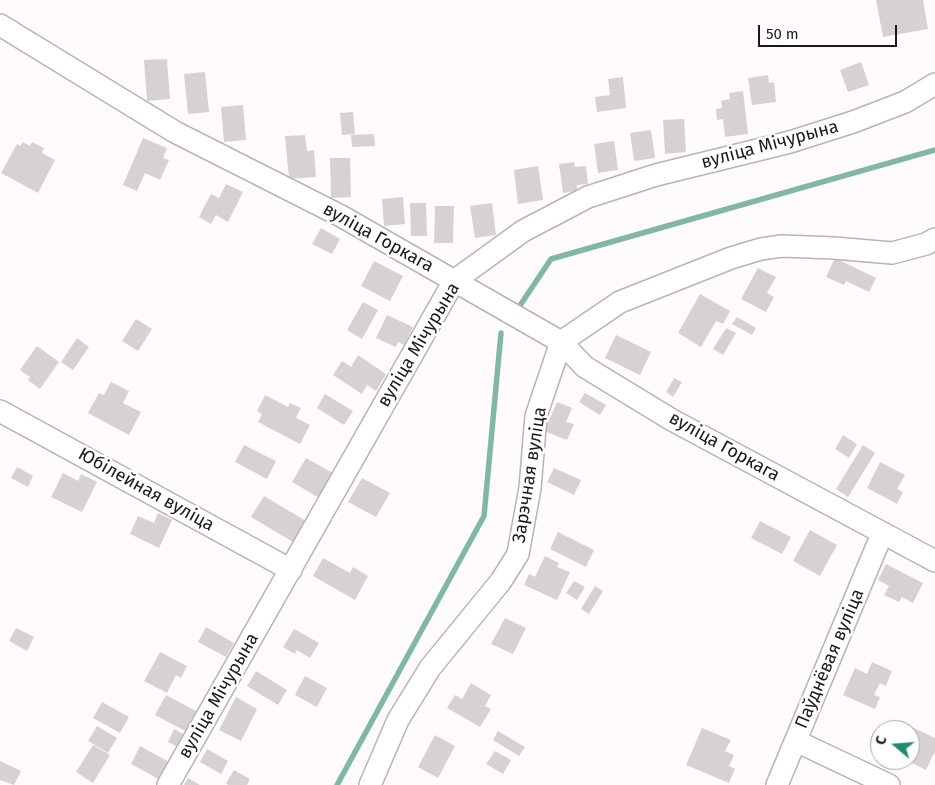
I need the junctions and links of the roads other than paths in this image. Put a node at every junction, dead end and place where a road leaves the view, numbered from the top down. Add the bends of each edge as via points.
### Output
1 (0, 25) edge
2 (935, 84) edge
3 (935, 239) edge
4 (454, 281) junction
5 (560, 342) junction
6 (0, 411) edge
7 (882, 534) junction
8 (935, 561) edge
9 (291, 570) junction
10 (796, 740) junction
11 (168, 785) edge
12 (370, 785) edge
13 (777, 785) edge
14 (889, 785) edge

1 - 4 street, вуліца Горкага via 175,132 341,216
2 - 4 street, вуліца Мічурына via 905,102 799,140 656,175 588,197 523,231
3 - 5 street via 892,253 782,246 760,249 620,302
4 - 5 street, вуліца Горкага
4 - 9 street, вуліца Мічурына
5 - 7 street, вуліца Горкага via 586,367 672,420
5 - 12 street, Зарэчная вуліца via 536,416 530,488 518,554 501,581 430,668 398,720
6 - 9 street, Юбілейная вуліца
7 - 8 street, вуліца Горкага
7 - 10 street, Паўднёвая вуліца
9 - 11 street, вуліца Мічурына
10 - 13 street, Паўднёвая вуліца
10 - 14 street

